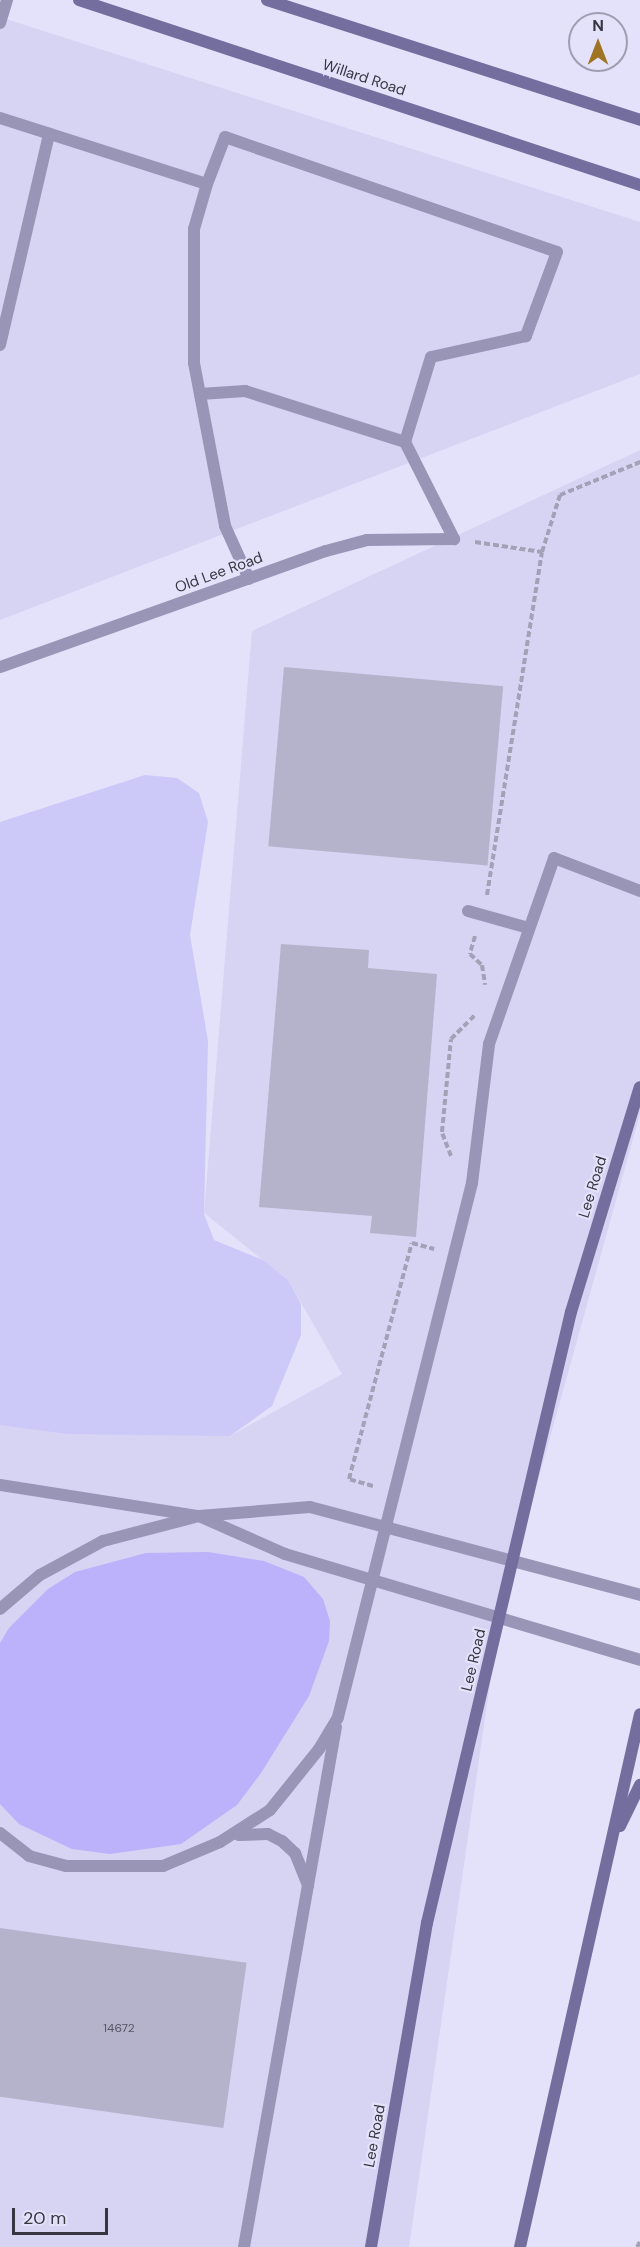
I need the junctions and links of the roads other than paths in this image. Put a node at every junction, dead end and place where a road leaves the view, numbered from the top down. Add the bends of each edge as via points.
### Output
1 (7, 0) edge
2 (79, 0) edge
3 (267, 0) edge
4 (0, 23) edge
5 (0, 118) edge
6 (640, 120) edge
7 (49, 134) junction
8 (207, 184) junction
9 (640, 185) edge
10 (0, 345) edge
11 (200, 394) junction
12 (405, 442) junction
13 (249, 579) junction
14 (0, 667) edge
15 (640, 891) edge
16 (468, 911) dead end
17 (529, 928) junction
18 (640, 1087) edge
19 (0, 1485) edge
20 (199, 1516) junction
21 (382, 1526) junction
22 (513, 1560) junction
23 (371, 1580) junction
24 (640, 1595) edge
25 (0, 1610) edge
26 (499, 1621) junction
27 (640, 1660) edge
28 (640, 1714) edge
29 (338, 1717) junction
30 (640, 1785) edge
31 (0, 1833) edge
32 (229, 1837) junction
33 (610, 1845) junction
34 (308, 1886) junction
35 (244, 2247) edge
36 (371, 2247) edge
37 (520, 2247) edge

1 - 4 street
2 - 9 street, Willard Road
3 - 6 street
5 - 7 street
7 - 8 street
7 - 10 street
8 - 11 street via 194,229 194,363
8 - 12 street via 225,137 557,252 526,336 431,357
11 - 12 street via 245,391
11 - 13 street via 225,526
12 - 13 street, Old Lee Road via 454,539 367,540
13 - 14 street, Old Lee Road
15 - 17 street via 554,858
16 - 17 street
17 - 21 street via 489,1044 472,1183
18 - 22 street, Lee Road via 571,1312
19 - 20 street
20 - 21 street via 310,1507
20 - 23 street via 285,1554
20 - 25 street via 103,1541 40,1575
21 - 22 street
21 - 23 street
22 - 24 street
22 - 26 street, Lee Road
23 - 26 street
23 - 29 street
26 - 27 street
26 - 36 street, Lee Road via 427,1923
28 - 33 street
29 - 32 street via 285,1795
29 - 34 street
30 - 33 street
31 - 32 street via 29,1856 106,1869 163,1866
32 - 34 street via 253,1832 282,1841 295,1853
33 - 37 street
34 - 35 street

